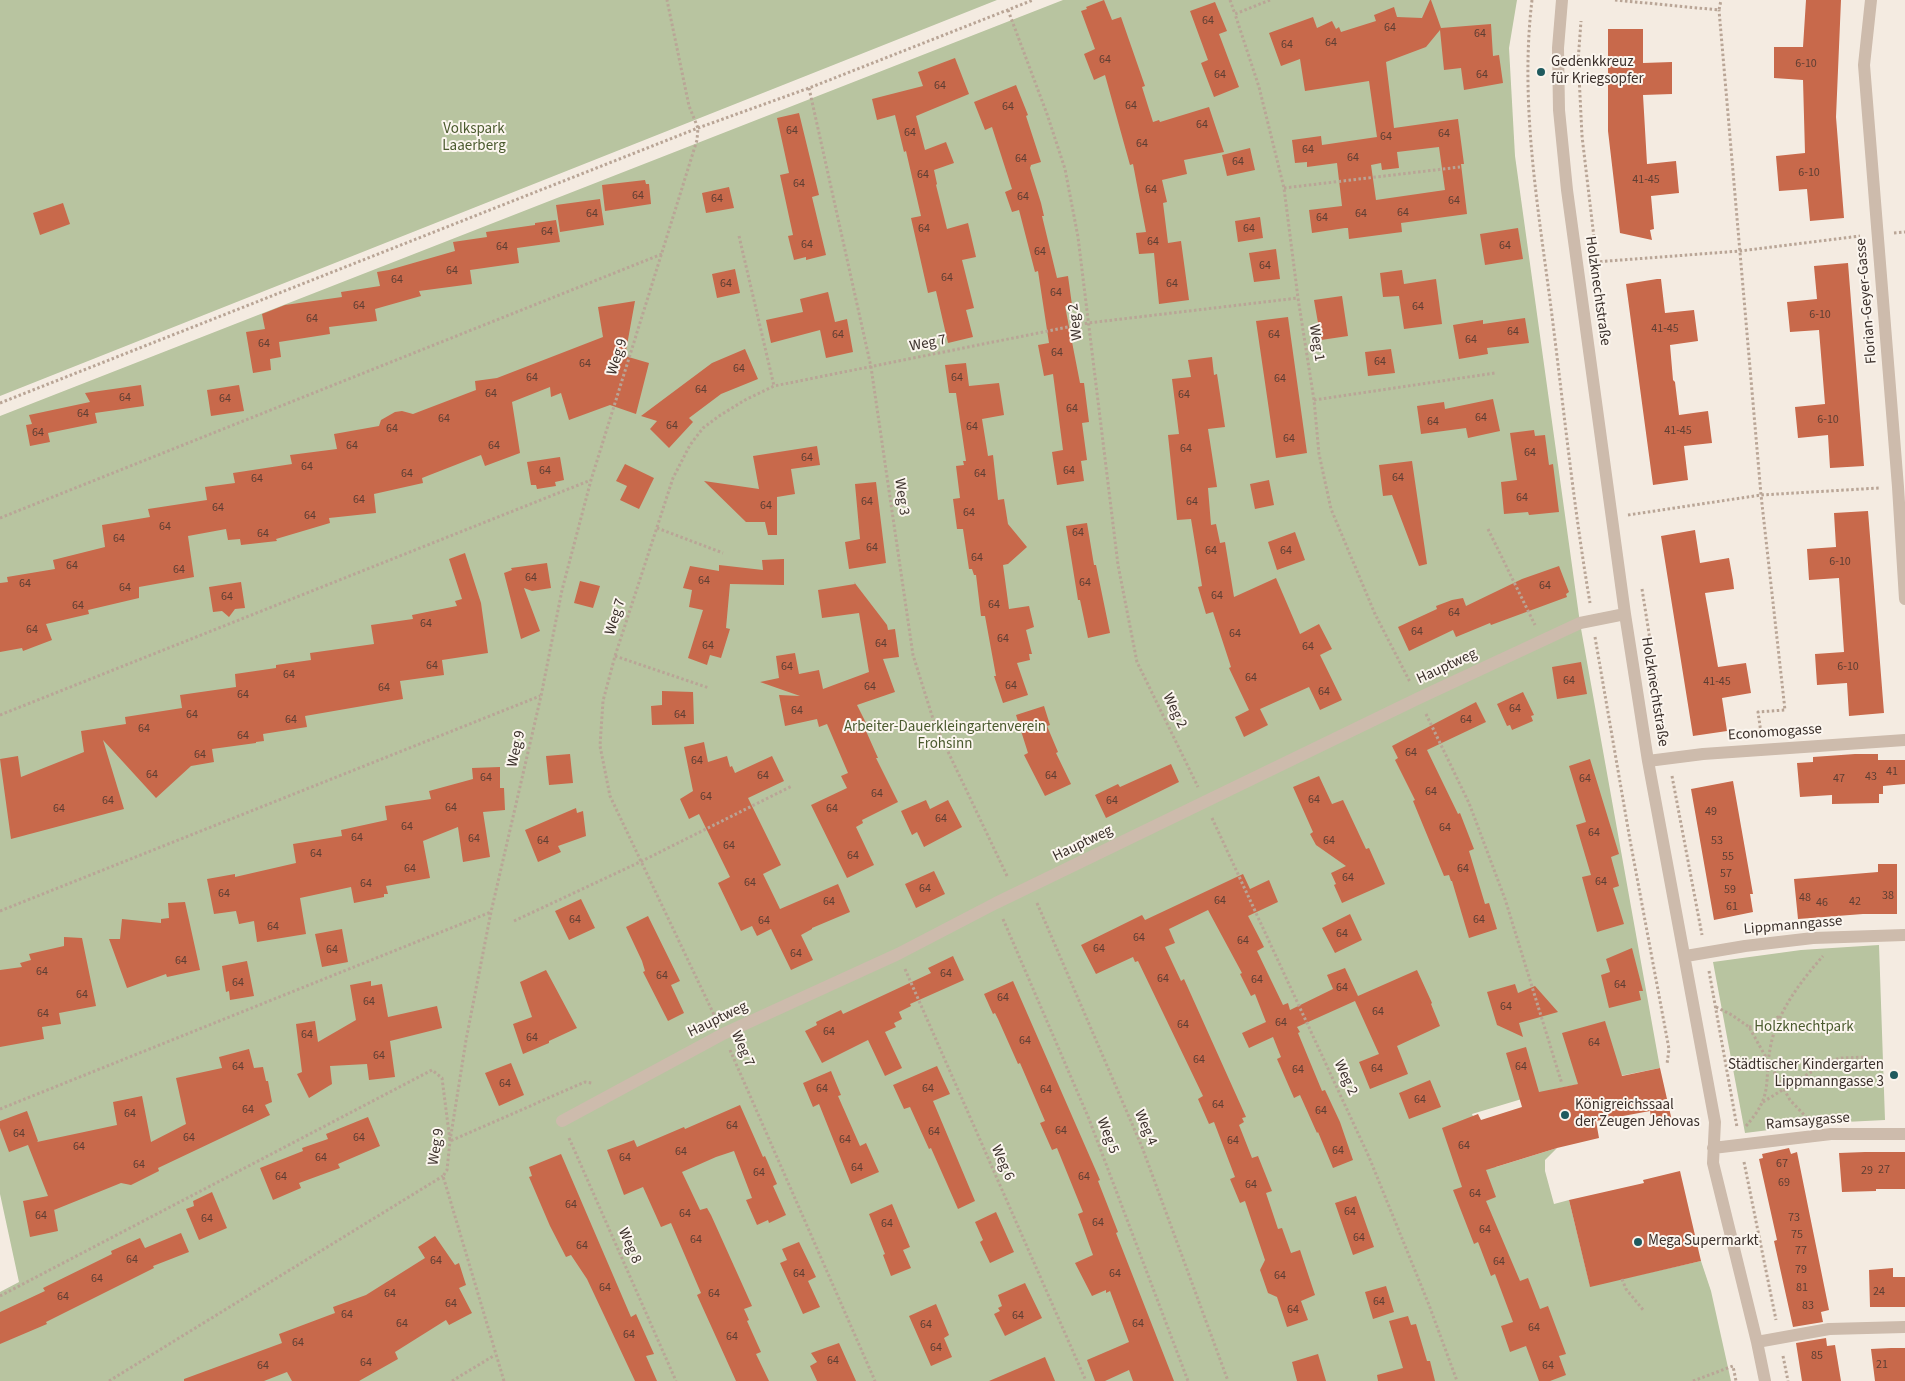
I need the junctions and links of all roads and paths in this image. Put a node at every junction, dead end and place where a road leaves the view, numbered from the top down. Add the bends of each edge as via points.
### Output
1 (667, 0) edge
2 (1033, 0) edge
3 (1230, 0) edge
4 (1270, 0) edge
5 (1532, 0) edge
6 (1562, 0) edge
7 (1615, 0) edge
8 (1721, 0) edge
9 (1871, 0) edge
10 (1008, 10) junction
11 (1719, 10) junction
12 (1581, 12) dead end
13 (1235, 14) junction
14 (1578, 65) dead end
15 (1579, 74) dead end
16 (809, 88) junction
17 (698, 128) junction
18 (1460, 168) dead end
19 (1284, 188) junction
20 (1877, 234) junction
21 (739, 236) dead end
22 (1740, 251) junction
23 (1596, 252) dead end
24 (663, 254) junction
25 (1597, 262) junction
26 (1577, 263) junction
27 (1598, 271) dead end
28 (1298, 298) junction
29 (1088, 323) junction
30 (870, 367) junction
31 (1494, 373) dead end
32 (774, 386) junction
33 (1314, 400) junction
34 (0, 403) edge
35 (591, 480) junction
36 (1898, 487) junction
37 (1762, 495) junction
38 (1630, 514) junction
39 (1612, 517) junction
40 (0, 518) edge
41 (1632, 524) dead end
42 (657, 528) junction
43 (1488, 529) dead end
44 (723, 553) dead end
45 (1641, 582) dead end
46 (1905, 599) edge
47 (1625, 614) junction
48 (1592, 620) junction
49 (1542, 640) junction
50 (615, 656) junction
51 (709, 688) dead end
52 (541, 696) junction
53 (1419, 698) junction
54 (0, 715) edge
55 (1905, 740) edge
56 (1765, 750) junction
57 (1669, 758) junction
58 (1648, 761) junction
59 (792, 786) dead end
60 (1205, 802) junction
61 (640, 862) junction
62 (1030, 887) junction
63 (1015, 894) junction
64 (996, 903) junction
65 (0, 911) edge
66 (491, 912) junction
67 (514, 921) dead end
68 (1905, 935) edge
69 (1840, 937) junction
70 (1705, 953) junction
71 (898, 954) junction
72 (1686, 956) junction
73 (1715, 1007) junction
74 (1780, 1016) junction
75 (1748, 1027) junction
76 (723, 1034) junction
77 (1868, 1057) dead end
78 (1667, 1064) dead end
79 (1769, 1064) junction
80 (1562, 1084) dead end
81 (1784, 1089) junction
82 (620, 1090) junction
83 (1763, 1103) junction
84 (0, 1109) edge
85 (562, 1121) joint
86 (1905, 1134) edge
87 (1825, 1135) junction
88 (1740, 1140) junction
89 (450, 1141) junction
90 (1713, 1148) junction
91 (443, 1176) junction
92 (1622, 1279) dead end
93 (0, 1296) edge
94 (1644, 1311) dead end
95 (1905, 1327) edge
96 (1779, 1337) junction
97 (1757, 1342) junction
98 (495, 1354) junction
99 (109, 1381) edge
100 (452, 1381) edge
101 (504, 1381) edge
102 (676, 1381) edge
103 (875, 1381) edge
104 (1086, 1381) edge
105 (1188, 1381) edge
106 (1228, 1381) edge
107 (1457, 1381) edge
108 (1693, 1381) edge
109 (1736, 1381) edge
110 (1765, 1381) edge
111 (1788, 1381) edge

1 - 17 path via 689,106
2 - 10 path
3 - 13 path, Weg 1
4 - 13 path
5 - 48 path via 1528,36 1529,124
6 - 26 street, Holzknechtstraße via 1558,48 1559,110
7 - 11 path
8 - 11 path
9 - 20 street, Florian-Geyer-Gasse via 1864,65
10 - 16 path
10 - 29 path, Weg 2 via 1065,168 1078,237
11 - 22 path
12 - 14 path
13 - 19 path, Weg 1 via 1260,87
15 - 23 path via 1582,136
16 - 17 path
16 - 30 path, Weg 3
17 - 24 path, Weg 9
17 - 34 path
18 - 19 path
19 - 28 path, Weg 1
20 - 22 path
20 - 36 street, Florian-Geyer-Gasse
21 - 32 path
22 - 25 path
22 - 37 path
24 - 35 path, Weg 9
24 - 40 path
25 - 26 path
25 - 27 path
26 - 39 street, Holzknechtstraße
28 - 29 path, Weg 7
28 - 33 path, Weg 1
29 - 30 path, Weg 7
29 - 60 path, Weg 2 via 1118,565 1137,662
30 - 32 path, Weg 7
30 - 63 path, Weg 3 via 912,655 934,722 1000,856
31 - 33 path
32 - 42 path, Weg 7 via 745,400 703,428 673,478
33 - 53 path, Weg 1 via 1319,454 1331,509 1375,614
35 - 52 path, Weg 9 via 562,590
35 - 54 path
36 - 37 path
36 - 46 street, Florian-Geyer-Gasse
37 - 38 path
37 - 56 path via 1785,710 1758,712
38 - 39 path
38 - 41 path
39 - 47 street, Holzknechtstraße
42 - 44 path
42 - 50 path, Weg 7
43 - 49 path
45 - 57 path
47 - 48 street, Hauptweg
47 - 58 street, Holzknechtstraße
48 - 49 street, Hauptweg
48 - 78 path via 1669,1049
49 - 53 street, Hauptweg
50 - 51 path
50 - 61 path, Weg 7 via 603,701 600,746 610,796
52 - 65 path
52 - 66 path, Weg 9
53 - 60 street, Hauptweg
53 - 80 path, Weg 1 via 1469,803 1495,872
55 - 56 street, Economogasse
56 - 57 street, Economogasse
57 - 58 street, Economogasse
57 - 70 path
58 - 72 street, Holzknechtstraße
59 - 61 path
60 - 62 street, Hauptweg
60 - 107 path, Weg 2 via 1369,1157
61 - 67 path
61 - 76 path, Weg 7
62 - 63 street, Hauptweg
62 - 106 path, Weg 4 via 1142,1147
63 - 64 street, Hauptweg
64 - 71 street, Hauptweg
64 - 105 path, Weg 5 via 1089,1119
66 - 84 path
66 - 89 path, Weg 9
68 - 69 street, Lippmanngasse
69 - 70 street, Lippmanngasse
69 - 74 path
70 - 72 street, Lippmanngasse
70 - 73 path
71 - 76 street, Hauptweg
71 - 104 path, Weg 6
72 - 90 street, Holzknechtstraße via 1715,1122
73 - 75 path via 1732,1014
73 - 88 path
74 - 75 path via 1763,1026
74 - 79 path
75 - 79 path
76 - 82 street, Hauptweg
76 - 103 path, Weg 7
77 - 81 path via 1829,1061
79 - 81 path
79 - 83 path via 1768,1089
81 - 83 path
81 - 87 path via 1790,1100
82 - 85 street, Hauptweg
82 - 89 path via 586,1082
83 - 88 path
85 - 102 path, Weg 8
86 - 87 street, Ramsaygasse
87 - 88 street, Ramsaygasse
88 - 90 street, Ramsaygasse
88 - 96 path
89 - 91 path, Weg 9 via 447,1170
89 - 93 path via 442,1078 432,1070
90 - 97 street, Holzknechtstraße via 1713,1163
91 - 98 path, Weg 9
91 - 99 path
92 - 94 path
95 - 96 street via 1829,1330
96 - 97 street
96 - 111 path
97 - 110 street, Holzknechtstraße
98 - 100 path
98 - 101 path, Weg 9
108 - 109 path via 1733,1366

